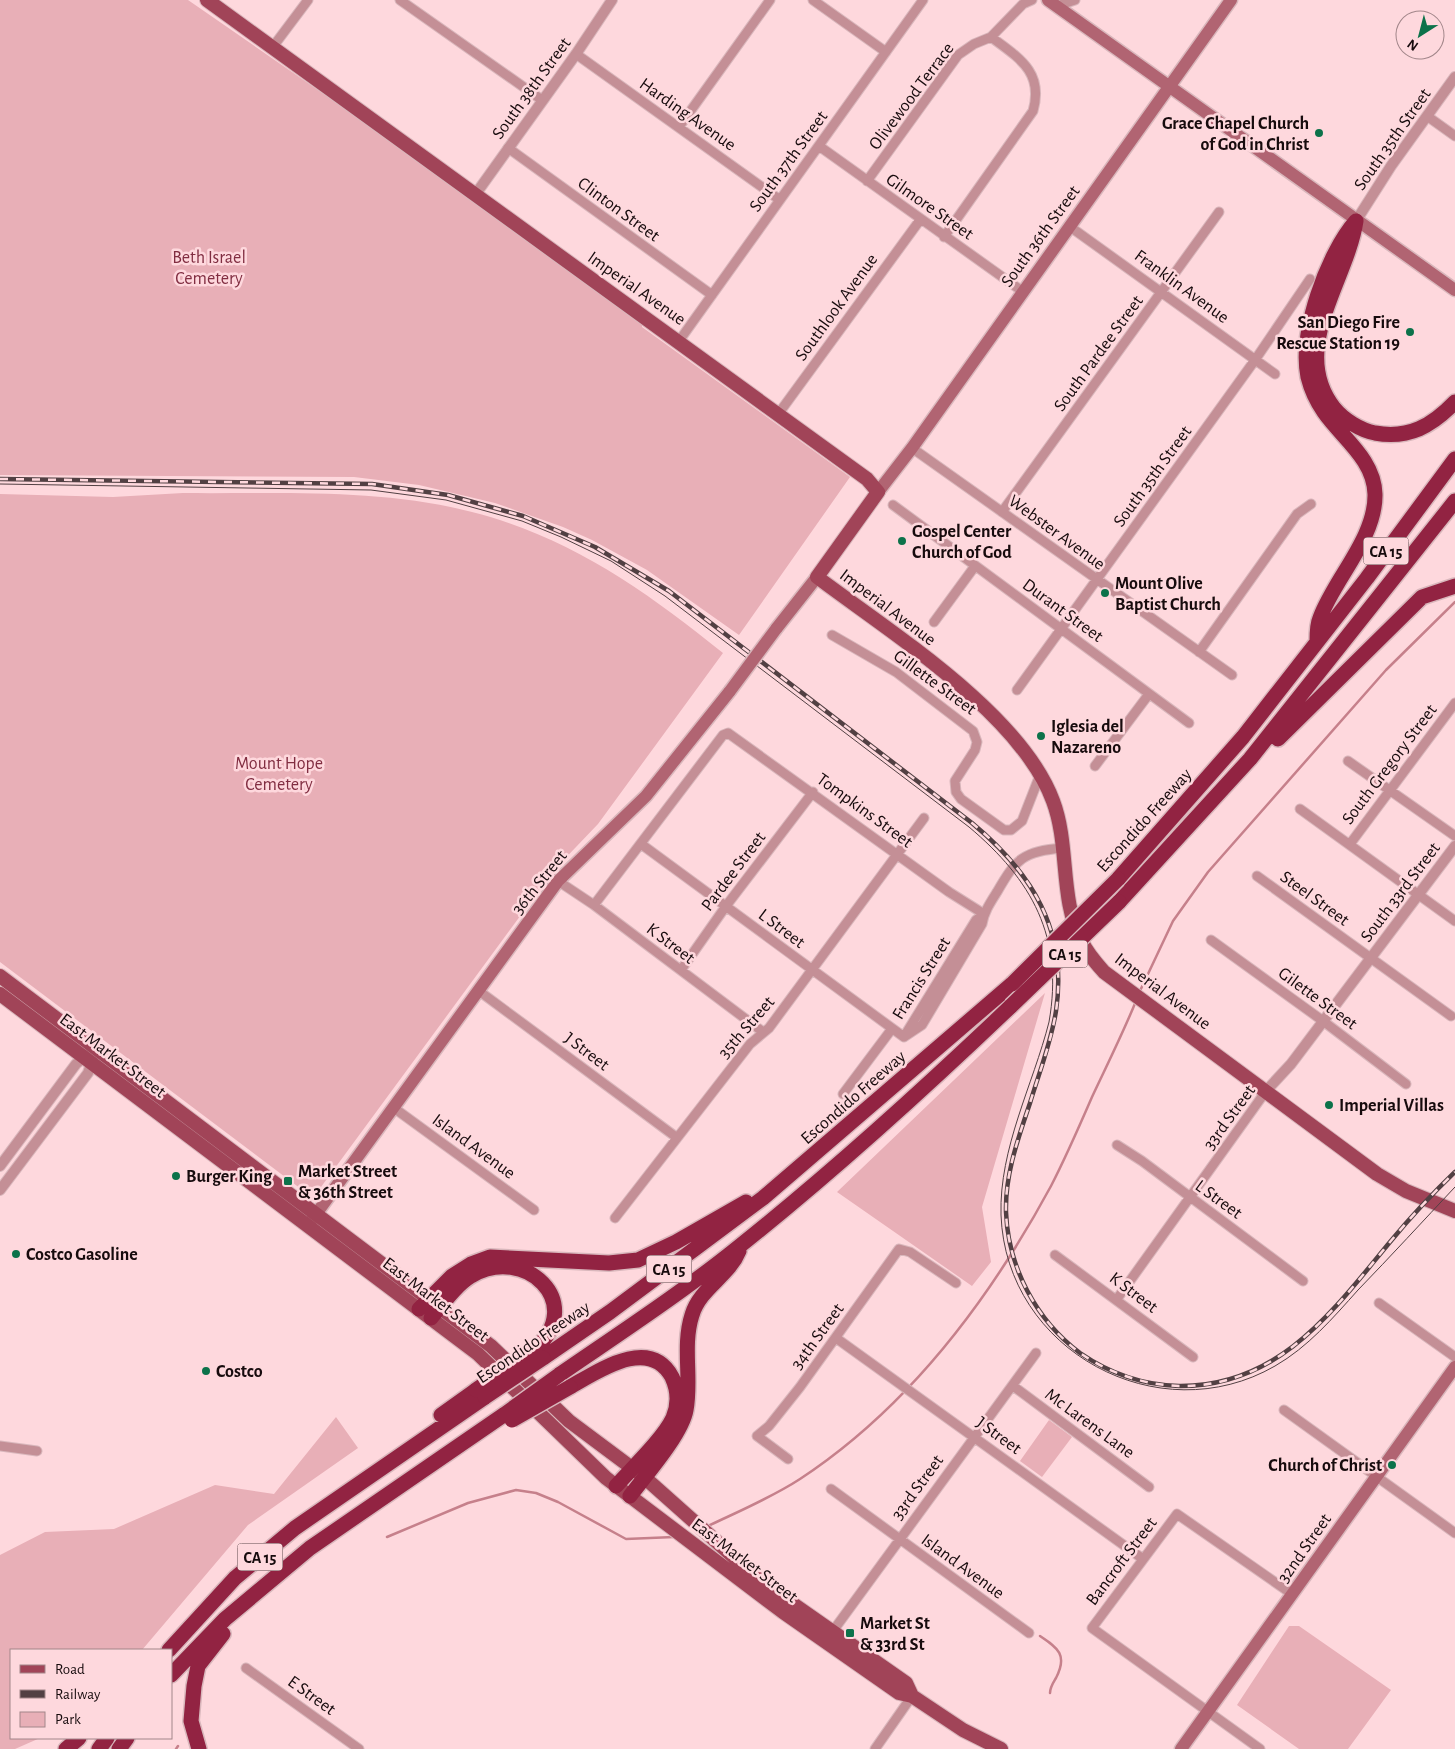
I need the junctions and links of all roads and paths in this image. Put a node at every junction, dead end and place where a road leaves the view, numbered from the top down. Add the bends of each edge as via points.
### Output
1 (207, 0) edge
2 (308, 0) edge
3 (400, 0) edge
4 (770, 0) edge
5 (813, 0) edge
6 (923, 0) edge
7 (1032, 0) edge
8 (1075, 0) edge
9 (1231, 0) edge
10 (610, 1) edge
11 (1053, 3) edge
12 (991, 37) junction
13 (272, 48) junction
14 (886, 52) junction
15 (576, 54) junction
16 (1455, 77) edge
17 (1169, 86) junction
18 (542, 100) junction
19 (1427, 116) junction
20 (679, 128) junction
21 (1455, 136) edge
22 (819, 146) junction
23 (508, 148) junction
24 (867, 181) junction
25 (475, 195) junction
26 (780, 200) junction
27 (1219, 212) dead end
28 (920, 220) junction
29 (1356, 221) junction
30 (1069, 226) junction
31 (944, 237) junction
32 (1310, 279) dead end
33 (1455, 290) edge
34 (1022, 292) junction
35 (1162, 292) junction
36 (712, 295) junction
37 (679, 341) junction
38 (1255, 360) junction
39 (1275, 374) dead end
40 (1455, 402) edge
41 (779, 413) junction
42 (912, 448) junction
43 (1455, 459) edge
44 (878, 492) junction
45 (1455, 501) edge
46 (1311, 504) dead end
47 (894, 505) dead end
48 (1002, 512) junction
49 (975, 566) junction
50 (817, 577) junction
51 (1097, 581) junction
52 (1455, 586) edge
53 (934, 622) dead end
54 (1062, 628) junction
55 (832, 635) dead end
56 (1316, 642) junction
57 (1200, 652) junction
58 (1232, 675) dead end
59 (1017, 690) dead end
60 (1149, 694) junction
61 (1455, 703) edge
62 (1189, 723) dead end
63 (1250, 759) junction
64 (1348, 761) dead end
65 (1095, 766) dead end
66 (1040, 775) junction
67 (1390, 789) junction
68 (813, 792) junction
69 (1300, 809) dead end
70 (924, 818) dead end
71 (1455, 836) edge
72 (641, 844) junction
73 (1350, 844) junction
74 (1455, 846) edge
75 (1064, 848) junction
76 (898, 854) junction
77 (1257, 876) dead end
78 (558, 881) junction
79 (1420, 895) junction
80 (594, 905) junction
81 (726, 906) junction
82 (984, 914) junction
83 (1455, 921) edge
84 (1210, 940) dead end
85 (1371, 958) junction
86 (681, 970) junction
87 (811, 971) junction
88 (0, 976) edge
89 (479, 991) junction
90 (0, 994) edge
91 (1451, 1016) dead end
92 (1323, 1021) junction
93 (891, 1030) junction
94 (763, 1032) junction
95 (904, 1037) joint
96 (96, 1048) junction
97 (88, 1059) junction
98 (1406, 1084) dead end
99 (1266, 1091) junction
100 (843, 1094) dead end
101 (394, 1108) junction
102 (676, 1137) junction
103 (1116, 1145) dead end
104 (0, 1166) edge
105 (791, 1176) junction
106 (0, 1190) edge
107 (1191, 1198) junction
108 (534, 1210) dead end
109 (1455, 1211) edge
110 (317, 1213) junction
111 (615, 1218) dead end
112 (307, 1225) junction
113 (741, 1245) junction
114 (1055, 1254) dead end
115 (1303, 1280) dead end
116 (956, 1283) dead end
117 (1117, 1299) junction
118 (1379, 1303) dead end
119 (430, 1308) junction
120 (836, 1338) junction
121 (1036, 1353) dead end
122 (539, 1354) junction
123 (1193, 1357) dead end
124 (1455, 1358) edge
125 (1455, 1367) edge
126 (1013, 1386) junction
127 (1284, 1410) dead end
128 (508, 1417) junction
129 (974, 1438) junction
130 (0, 1446) edge
131 (36, 1451) dead end
132 (788, 1458) dead end
133 (638, 1472) junction
134 (1376, 1477) junction
135 (616, 1486) junction
136 (1150, 1486) dead end
137 (831, 1489) dead end
138 (630, 1496) junction
139 (1455, 1533) edge
140 (899, 1539) junction
141 (1143, 1559) junction
142 (1292, 1594) junction
143 (256, 1595) junction
144 (1029, 1633) dead end
145 (829, 1637) junction
146 (170, 1649) edge
147 (246, 1668) dead end
148 (172, 1673) edge
149 (912, 1696) junction
150 (1208, 1712) junction
151 (77, 1739) edge
152 (66, 1749) edge
153 (199, 1749) edge
154 (359, 1749) edge
155 (875, 1749) edge
156 (1001, 1749) edge
157 (1181, 1749) edge
158 (1260, 1749) edge

1 - 13 main road, Imperial Avenue
2 - 13 street
3 - 18 street
4 - 20 street
5 - 14 street
6 - 14 street, South 37th Street
7 - 12 street, Olivewood Terrace via 1023,4
8 - 11 street
9 - 17 main road, South 36th Street
10 - 15 street, South 38th Street
11 - 17 main road
12 - 24 street, Olivewood Terrace via 958,55
12 - 31 street via 1020,58 1029,69 1037,96 1033,111
13 - 25 main road, Imperial Avenue
14 - 22 street, South 37th Street
15 - 18 street, South 38th Street
15 - 20 street, Harding Avenue
16 - 19 street, South 35th Street
17 - 29 main road
17 - 30 main road, South 36th Street
18 - 23 street, South 38th Street
19 - 21 street
19 - 29 street, South 35th Street
20 - 26 street, Harding Avenue
22 - 24 street, Gilmore Street
22 - 26 street, South 37th Street
23 - 25 street, South 38th Street
23 - 36 street, Clinton Street
24 - 28 street, Gilmore Street
25 - 37 main road, Imperial Avenue
26 - 36 street, South 37th Street
27 - 35 street, South Pardee Street
28 - 31 street, Gilmore Street
28 - 41 street, Southlook Avenue
29 - 33 main road
29 - 40 highway via 1353,242 1329,298 1320,329 1317,376 1326,397 1350,423 1368,432 1390,436 1411,434 1430,424
29 - 56 highway via 1344,235 1317,299 1310,333 1308,377 1324,412 1357,450 1369,470 1375,494 1369,525 1319,619
30 - 34 main road, South 36th Street
30 - 35 street, Franklin Avenue
31 - 34 street, Gilmore Street
32 - 38 street, South 35th Street
34 - 42 main road, South 36th Street
35 - 38 street, Franklin Avenue
35 - 48 street, South Pardee Street
36 - 37 street, South 37th Street
37 - 41 main road, Imperial Avenue
38 - 39 street, Franklin Avenue
38 - 51 street, South 35th Street
41 - 44 main road, Imperial Avenue via 858,471
42 - 44 main road, South 36th Street
42 - 48 street, Webster Avenue
43 - 56 highway, Escondido Freeway / CA 15
44 - 50 main road, Imperial Avenue
45 - 63 highway, Escondido Freeway / CA 15
46 - 57 street via 1296,514
47 - 49 street, Durant Street
48 - 51 street, Webster Avenue
49 - 53 street
49 - 54 street, Durant Street
50 - 66 main road, Imperial Avenue via 962,687 1028,756
50 - 78 main road, 36th Street, bridge via 646,796
51 - 54 street, South 35th Street
51 - 57 street, Webster Avenue
52 - 63 highway via 1422,597 1278,738
54 - 59 street, South 35th Street
54 - 60 street, Durant Street
55 - 66 street, Gillette Street via 896,672 973,731 977,742 975,750 954,781 956,792 1004,830 1018,827 1022,821
56 - 105 highway, Escondido Freeway / CA 15, bridge via 1243,737 1118,879 1012,984
57 - 58 street, Webster Avenue
60 - 62 street, Durant Street
60 - 65 street
61 - 67 street, South Gregory Street
63 - 113 highway, Escondido Freeway / CA 15, bridge via 1119,902 915,1097
64 - 67 street
66 - 75 main road, Imperial Avenue via 1053,801
67 - 71 street
67 - 73 street, South Gregory Street
68 - 72 street, Tompkins Street via 728,733 723,735
68 - 76 street, Tompkins Street
68 - 81 street, Pardee Street
69 - 73 street
70 - 76 street, 35th Street
72 - 80 street
72 - 81 street, L Street
73 - 79 street
74 - 79 street, South 33rd Street
75 - 82 street, Francis Street via 1026,856 1015,863
75 - 99 main road, Imperial Avenue via 1069,898 1082,942 1104,972
76 - 82 street, Tompkins Street
76 - 87 street, 35th Street
77 - 85 street, Steel Street
78 - 80 street, K Street
78 - 89 main road, 36th Street
79 - 83 street
79 - 85 street, South 33rd Street
80 - 86 street, K Street
81 - 86 street, Pardee Street
81 - 87 street, L Street
82 - 95 street, Francis Street via 982,924 922,1026
84 - 92 street, Gilette Street
85 - 91 street, Steel Street
85 - 92 street, 33rd Street
86 - 94 street, K Street
87 - 93 street, L Street
87 - 94 street, 35th Street
88 - 96 main road, East Market Street
89 - 101 main road, 36th Street
89 - 102 street, J Street
90 - 97 main road, East Market Street
92 - 98 street, Gilette Street
92 - 99 street, 33rd Street
93 - 95 street, L Street
93 - 100 street, Francis Street
94 - 102 street, 35th Street
96 - 97 street
96 - 110 main road, East Market Street
97 - 104 street via 76,1064
97 - 106 street via 87,1074
97 - 112 main road, East Market Street
99 - 107 street, 33rd Street
99 - 109 main road, Imperial Avenue via 1377,1174 1406,1191
101 - 108 street, Island Avenue
101 - 110 main road, 36th Street
102 - 111 street, 35th Street
103 - 107 street, L Street
105 - 119 highway via 676,1242 638,1260 609,1263 490,1257 458,1272
105 - 122 highway, Escondido Freeway / CA 15 via 658,1277
107 - 115 street, L Street
107 - 117 street, 33rd Street
110 - 112 main road, 36th Street
110 - 119 main road, East Market Street
112 - 119 main road, East Market Street
113 - 128 highway, Escondido Freeway / CA 15, bridge via 559,1375
113 - 133 highway via 734,1263 702,1295 692,1314 688,1331 686,1413 678,1430
114 - 117 street, K Street
116 - 120 street, 34th Street via 910,1252 899,1249
117 - 123 street, K Street
118 - 124 street
119 - 122 highway via 472,1275 502,1267 528,1271 540,1279 554,1305 552,1329
119 - 133 main road, East Market Street via 492,1346 569,1421
119 - 135 main road, East Market Street
120 - 129 street, J Street
120 - 132 street, 34th Street via 800,1387 757,1436
121 - 126 street, 33rd Street
122 - 146 highway, Escondido Freeway / CA 15, bridge via 295,1528 235,1578
125 - 134 main road, 32nd Street
126 - 129 street, 33rd Street
126 - 136 street, Mc Larens Lane
127 - 134 street
128 - 133 highway, bridge via 627,1358 646,1358 670,1374 677,1392 677,1404 672,1418
128 - 143 highway, CA 15 via 443,1470 423,1471 310,1548
129 - 140 street, 33rd Street
129 - 141 street, J Street
130 - 131 street
133 - 135 highway
133 - 138 highway
133 - 145 main road, East Market Street
134 - 139 street
134 - 142 main road, 32nd Street
135 - 138 main road, East Market Street
137 - 140 street, Island Avenue
138 - 145 main road, East Market Street
140 - 144 street, Island Avenue
140 - 145 street, 33rd Street
141 - 142 street, Bancroft Street via 1177,1514
141 - 150 street, Bancroft Street via 1092,1628
142 - 150 main road, 32nd Street
143 - 148 highway, CA 15 via 225,1619
143 - 153 highway via 198,1666 191,1720
145 - 149 main road, East Market Street via 906,1683
147 - 154 street, E Street
149 - 155 street
149 - 156 main road, East Market Street via 963,1730
150 - 157 main road, 32nd Street
150 - 158 street
151 - 152 highway

